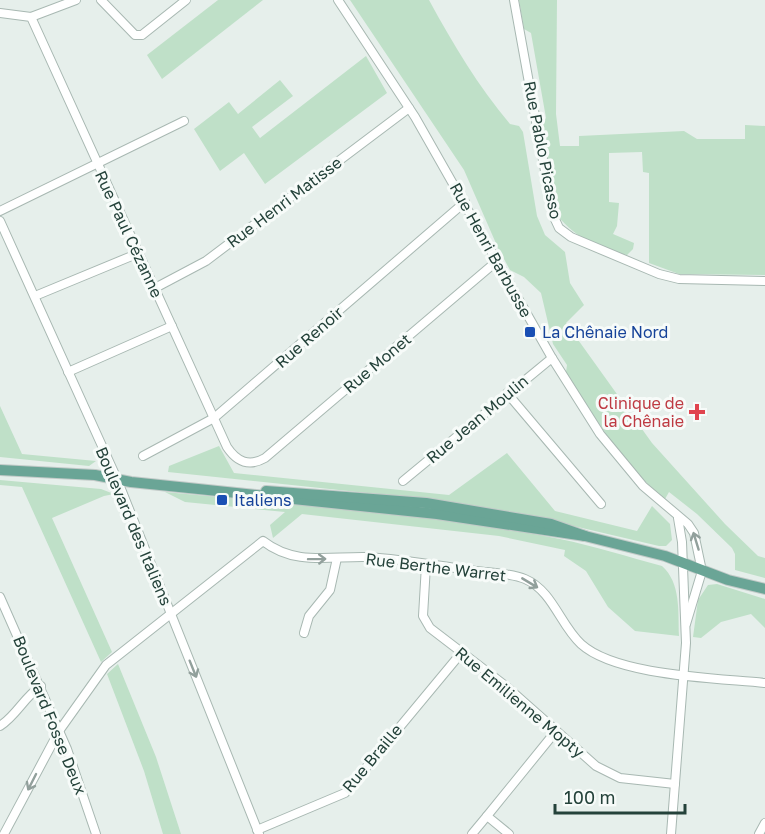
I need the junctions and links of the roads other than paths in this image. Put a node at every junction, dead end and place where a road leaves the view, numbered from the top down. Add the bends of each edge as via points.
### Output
1 (76, 0) edge
2 (101, 0) edge
3 (186, 0) edge
4 (338, 0) edge
5 (514, 0) edge
6 (0, 13) edge
7 (31, 17) junction
8 (409, 108) junction
9 (184, 121) dead end
10 (96, 165) junction
11 (465, 202) junction
12 (0, 211) edge
13 (0, 221) edge
14 (139, 253) junction
15 (497, 261) junction
16 (765, 281) edge
17 (155, 288) junction
18 (35, 296) junction
19 (172, 326) junction
20 (552, 358) junction
21 (68, 372) junction
22 (507, 393) junction
23 (214, 418) junction
24 (143, 456) dead end
25 (255, 463) joint
26 (0, 470) edge
27 (117, 479) junction
28 (403, 481) dead end
29 (601, 504) dead end
30 (678, 518) junction
31 (337, 558) junction
32 (682, 564) junction
33 (426, 565) junction
34 (702, 571) junction
35 (765, 589) edge
36 (0, 597) edge
37 (171, 614) junction
38 (686, 624) junction
39 (304, 633) dead end
40 (462, 652) junction
41 (684, 674) junction
42 (765, 683) edge
43 (41, 686) junction
44 (1, 722) edge
45 (59, 731) junction
46 (556, 731) junction
47 (675, 784) junction
48 (487, 816) junction
49 (765, 823) edge
50 (258, 832) edge
51 (4, 834) edge
52 (96, 834) edge
53 (472, 834) edge
54 (509, 834) edge
55 (671, 834) edge
56 (759, 834) edge

1 - 7 street
2 - 3 street via 135,35 142,35
4 - 8 street, Rue Henri Barbusse
5 - 16 street, Rue Pablo Picasso via 546,182 559,228 579,241 659,274 679,279
6 - 7 street
7 - 10 street, Rue Paul Cézanne
8 - 11 street, Rue Henri Barbusse
8 - 17 street, Rue Henri Matisse via 206,261
9 - 10 street
10 - 12 street
10 - 14 street, Rue Paul Cézanne
11 - 15 street, Rue Henri Barbusse
11 - 23 street, Rue Renoir
13 - 18 street, Boulevard des Italiens
14 - 17 street, Rue Paul Cézanne
14 - 18 street
15 - 20 street, Rue Henri Barbusse
15 - 25 street, Rue Monet
17 - 19 street, Rue Paul Cézanne
18 - 21 street, Boulevard des Italiens
19 - 21 street
19 - 23 street, Rue Paul Cézanne
20 - 22 street, Rue Jean Moulin
20 - 30 street, Rue Henri Barbusse via 612,451
21 - 27 street, Boulevard des Italiens
22 - 28 street, Rue Jean Moulin
22 - 29 street
23 - 24 street, Rue Renoir
23 - 25 street, Rue Paul Cézanne via 233,456
26 - 27 main road via 45,470
27 - 32 main road via 436,514 585,536 666,556
27 - 37 street, Boulevard des Italiens
30 - 32 street
34 -> 30 street, Rue Henri Barbusse via 694,533
31 - 33 street, Rue Berthe Warret via 369,557
37 -> 31 street, Rue Berthe Warret via 263,541 293,557
31 - 39 street via 330,590 309,616
32 - 34 main road
32 - 38 street
33 - 40 street, Rue Emilienne Mopty via 423,616 430,628
33 -> 41 street, Rue Berthe Warret via 525,579 550,600 591,652 646,670
34 - 35 main road
34 - 38 street
36 - 43 street, Boulevard Fosse Deux
37 - 45 street via 106,665
37 -> 50 street, Boulevard des Italiens
38 - 41 street
40 - 46 street, Rue Emilienne Mopty
40 - 50 street, Rue Braille via 345,793
41 - 42 street
41 - 47 street
43 - 44 street via 30,692 10,720
43 - 45 street, Boulevard Fosse Deux
45 -> 51 street
45 - 52 street, Boulevard Fosse Deux
46 - 47 street, Rue Emilienne Mopty via 596,766 620,778
46 - 48 street
47 - 55 street
48 - 53 street
48 - 54 street
49 - 56 street

